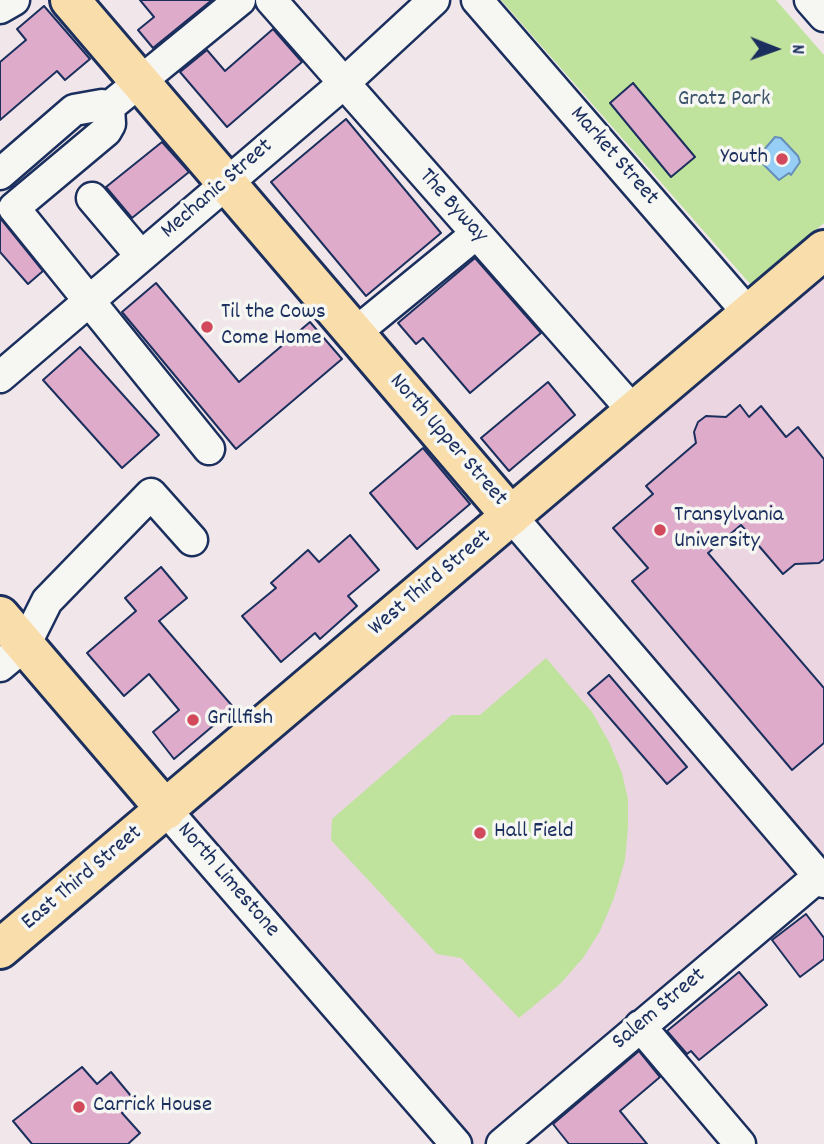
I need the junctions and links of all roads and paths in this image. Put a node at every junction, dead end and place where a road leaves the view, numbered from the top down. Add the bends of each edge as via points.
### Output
1 (14, 0) edge
2 (70, 0) edge
3 (240, 0) edge
4 (271, 0) edge
5 (434, 0) edge
6 (477, 0) edge
7 (810, 0) edge
8 (0, 8) edge
9 (824, 16) edge
10 (140, 82) junction
11 (343, 83) junction
12 (108, 107) junction
13 (0, 174) edge
14 (227, 183) junction
15 (92, 198) dead end
16 (7, 200) edge
17 (476, 234) junction
18 (824, 250) edge
19 (141, 256) junction
20 (88, 302) junction
21 (749, 314) junction
22 (355, 332) junction
23 (0, 377) edge
24 (634, 412) junction
25 (209, 449) dead end
26 (512, 516) junction
27 (192, 540) dead end
28 (0, 616) edge
29 (13, 656) edge
30 (166, 810) junction
31 (822, 879) edge
32 (0, 949) edge
33 (640, 1026) junction
34 (456, 1144) edge
35 (502, 1144) edge
36 (740, 1144) edge

1 - 8 street
2 - 10 main road, North Upper Street
3 - 10 street
4 - 11 street, The Byway
5 - 11 street, Mechanic Street
6 - 21 street, Market Street
7 - 9 street
10 - 12 street
10 - 14 main road, North Upper Street
11 - 14 street, Mechanic Street
11 - 17 street, The Byway
12 - 13 street via 74,110
12 - 16 street via 106,131
14 - 19 street, Mechanic Street
14 - 22 main road, North Upper Street
15 - 19 street
16 - 20 street
17 - 22 street
17 - 24 street, The Byway
18 - 21 main road, West Third Street
19 - 20 street, Mechanic Street
20 - 23 street, Mechanic Street
20 - 25 street
21 - 24 main road, West Third Street
22 - 26 main road, North Upper Street
24 - 26 main road, West Third Street
26 - 30 main road, West Third Street
26 - 31 street, North Upper Street
27 - 29 street via 151,494 47,601
28 - 29 main road, North Limestone
29 - 30 main road, North Limestone
30 - 32 main road, East Third Street
30 - 34 street, North Limestone
31 - 33 street, Salem Street
33 - 35 street, Salem Street
33 - 36 street

